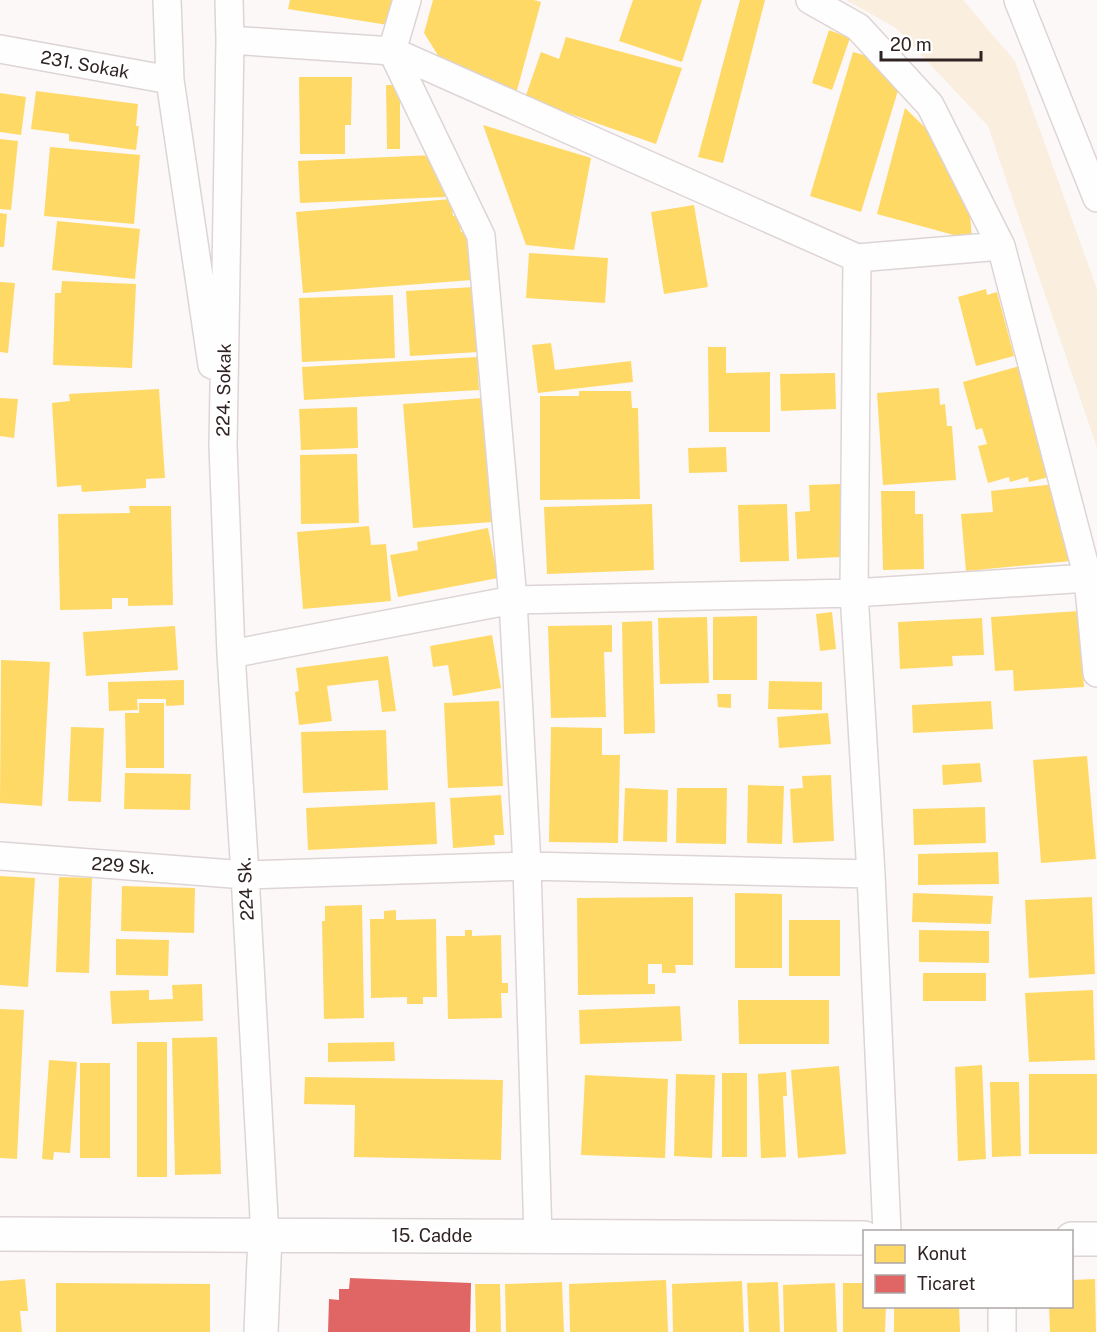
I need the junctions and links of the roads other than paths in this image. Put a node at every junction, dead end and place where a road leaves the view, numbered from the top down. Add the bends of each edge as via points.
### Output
1 (168, 0) edge
2 (229, 0) edge
3 (407, 0) edge
4 (810, 0) edge
5 (1018, 0) edge
6 (231, 40) junction
7 (0, 49) edge
8 (392, 51) junction
9 (170, 80) junction
10 (1097, 198) edge
11 (1000, 246) junction
12 (857, 258) junction
13 (223, 446) junction
14 (1093, 579) edge
15 (854, 593) junction
16 (513, 600) junction
17 (231, 654) junction
18 (1097, 673) edge
19 (0, 856) edge
20 (527, 866) junction
21 (871, 874) junction
22 (245, 875) junction
23 (887, 1230) edge
24 (0, 1234) edge
25 (265, 1236) junction
26 (538, 1237) junction
27 (863, 1238) edge
28 (1073, 1239) edge
29 (1097, 1239) edge
30 (1002, 1308) edge
31 (261, 1332) edge
32 (1002, 1332) edge

1 - 9 street, 224. Sokak
2 - 6 street, 224. Sokak
3 - 8 street
4 - 11 street via 858,27 930,105
5 - 10 street
6 - 8 street
6 - 13 street, 224. Sokak
7 - 9 street, 231. Sokak
8 - 12 street
8 - 16 street via 481,236
9 - 13 street, 224. Sokak
11 - 12 street
11 - 14 street
12 - 15 street
13 - 17 street, 224 Sk.
14 - 15 street
14 - 18 street
15 - 16 street
15 - 21 street
16 - 17 street
16 - 20 street
17 - 22 street, 224 Sk.
19 - 22 street, 229 Sk.
20 - 21 street, 229 Sk.
20 - 22 street, 229 Sk.
20 - 26 street
21 - 23 street
22 - 25 street, 224 Sk.
24 - 25 main road, 15. Cadde
25 - 26 main road, 15. Cadde
25 - 31 main road, 224 Sk.
26 - 27 main road, 15. Cadde
28 - 29 main road
30 - 32 street

